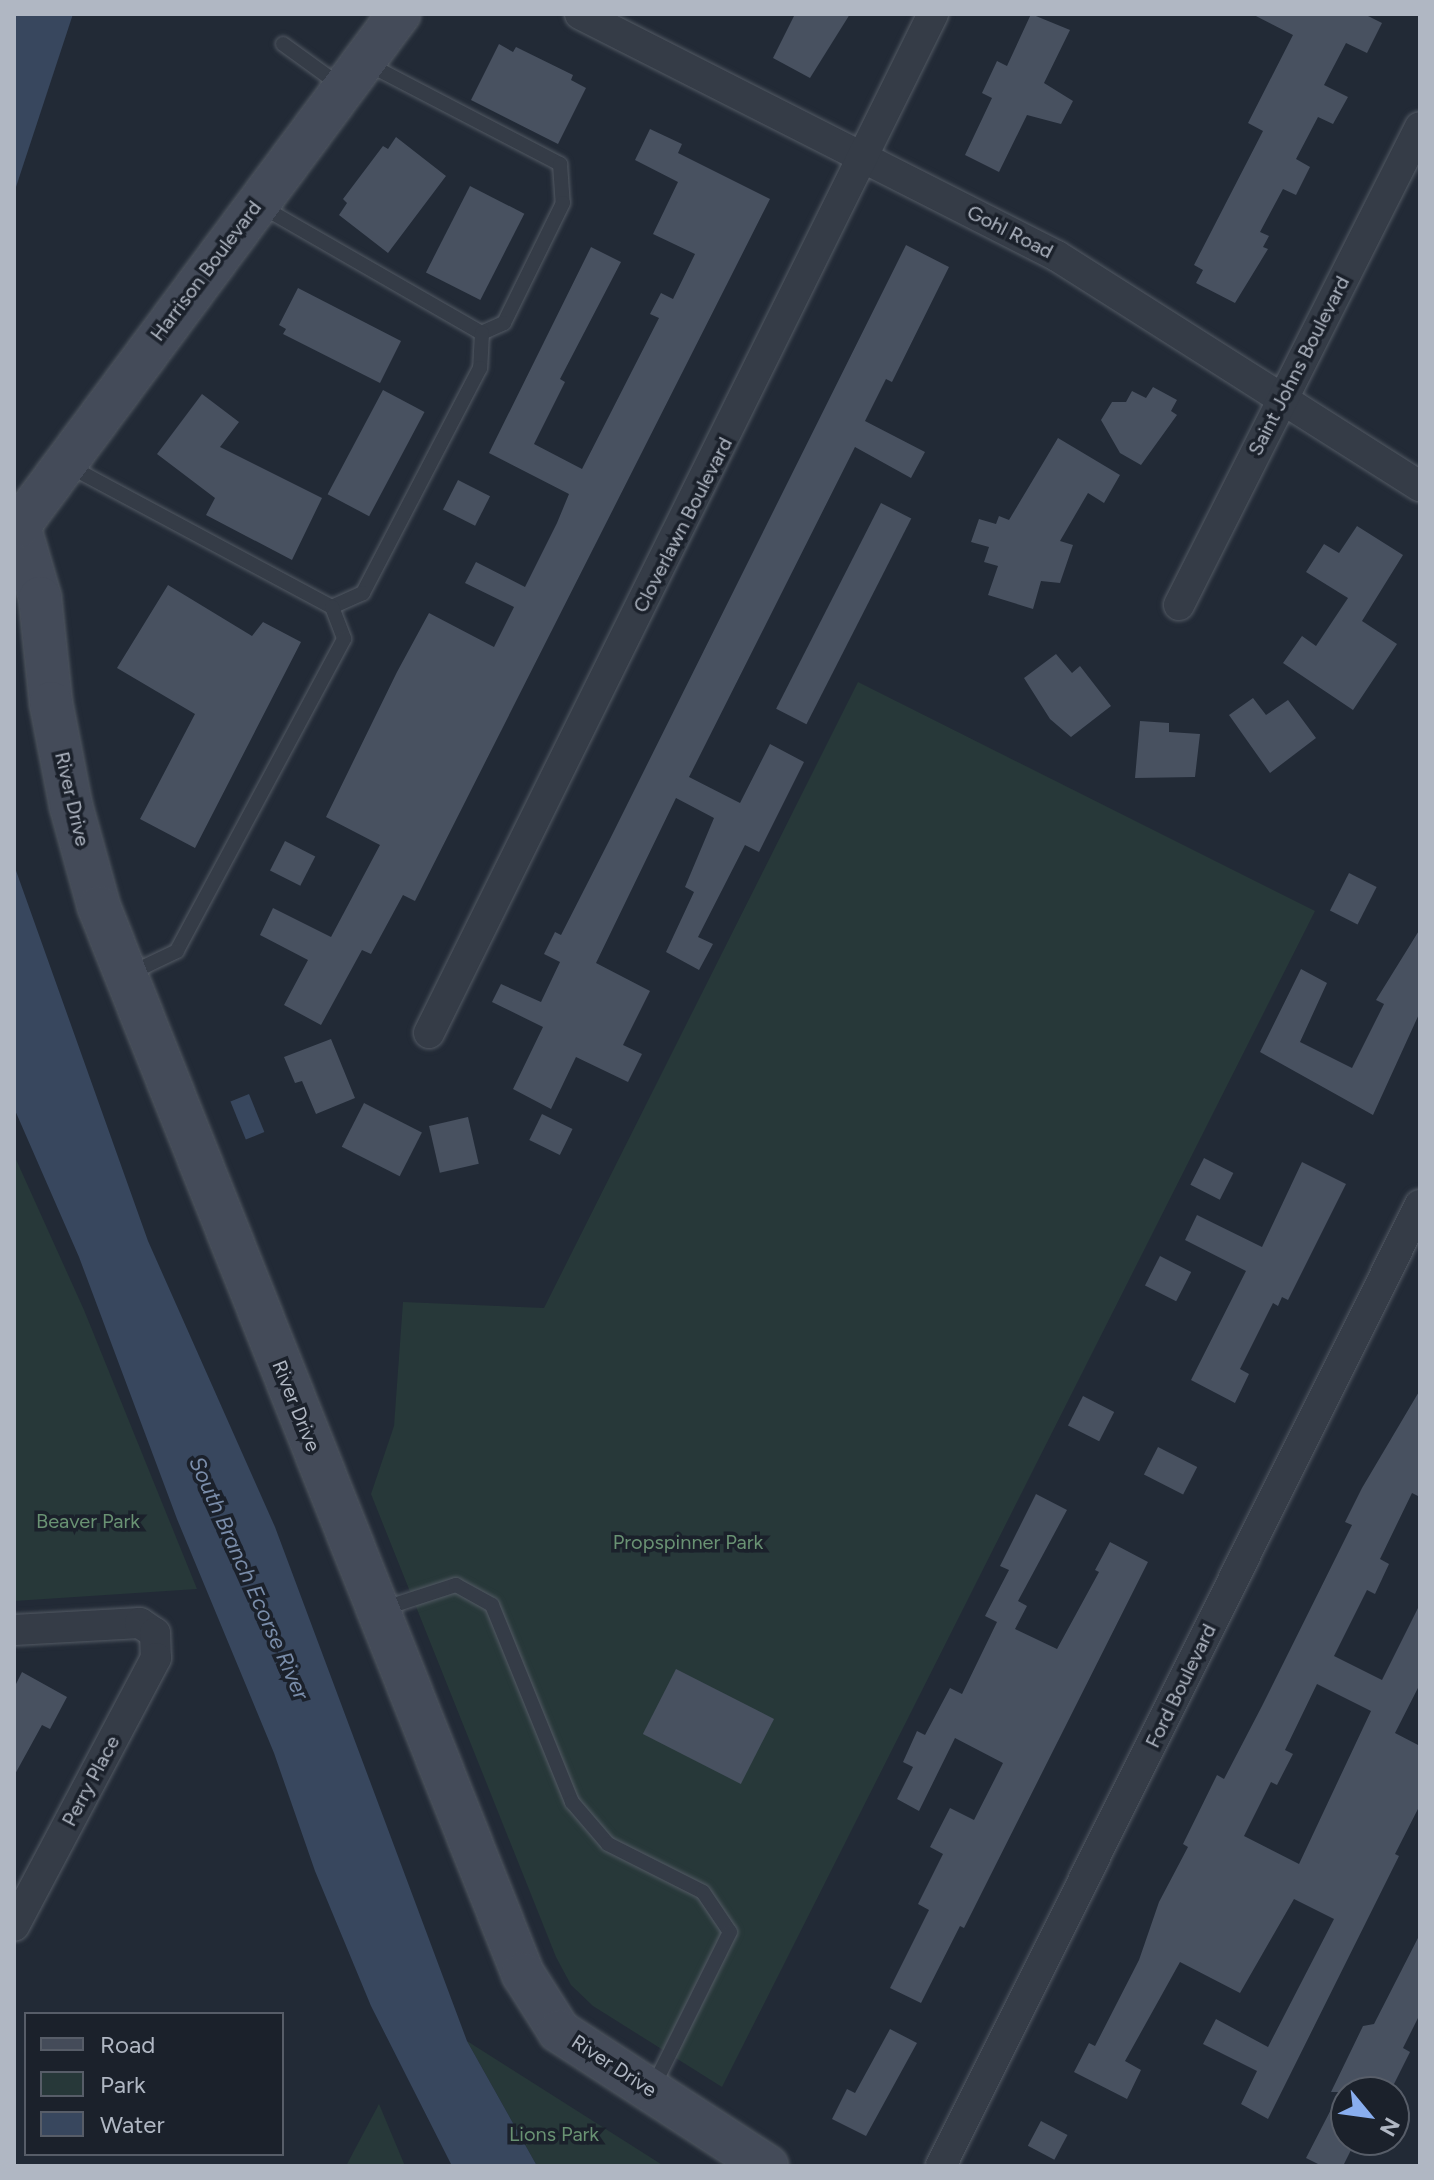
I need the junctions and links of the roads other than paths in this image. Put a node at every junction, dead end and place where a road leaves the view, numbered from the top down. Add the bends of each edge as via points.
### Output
1 (399, 14) edge
2 (580, 14) edge
3 (933, 14) edge
4 (283, 44) dead end
5 (354, 75) junction
6 (1420, 127) edge
7 (864, 158) junction
8 (257, 203) junction
9 (482, 333) junction
10 (1283, 397) junction
11 (62, 462) junction
12 (1420, 486) edge
13 (16, 526) edge
14 (1179, 605) dead end
15 (332, 607) junction
16 (124, 975) junction
17 (429, 1033) dead end
18 (1420, 1205) edge
19 (377, 1611) junction
20 (14, 1630) edge
21 (14, 1926) edge
22 (651, 2091) junction
23 (767, 2166) edge
24 (941, 2166) edge

1 - 5 street, Harrison Boulevard
2 - 7 street, Gohl Road
3 - 7 street, Cloverlawn Boulevard
4 - 5 lane
5 - 8 street, Harrison Boulevard
5 - 9 lane via 560,164 563,203 504,323
6 - 10 street, Saint Johns Boulevard
7 - 10 street, Gohl Road via 1057,256
7 - 17 street, Cloverlawn Boulevard
8 - 9 lane
8 - 11 street, Harrison Boulevard
9 - 15 lane via 480,368 363,593
10 - 12 street, Gohl Road
10 - 14 street, Saint Johns Boulevard
11 - 13 street, Harrison Boulevard
11 - 15 lane
13 - 16 street, River Drive via 40,598 51,703 71,806
15 - 16 lane via 344,639 177,951
16 - 19 street, River Drive
18 - 24 street, Ford Boulevard
19 - 22 street, River Drive via 539,2004 559,2031
19 - 22 lane via 456,1585 492,1605 572,1802 608,1844 703,1892 730,1932
20 - 21 street, Perry Place via 140,1623 155,1633 156,1658
22 - 23 street, River Drive

